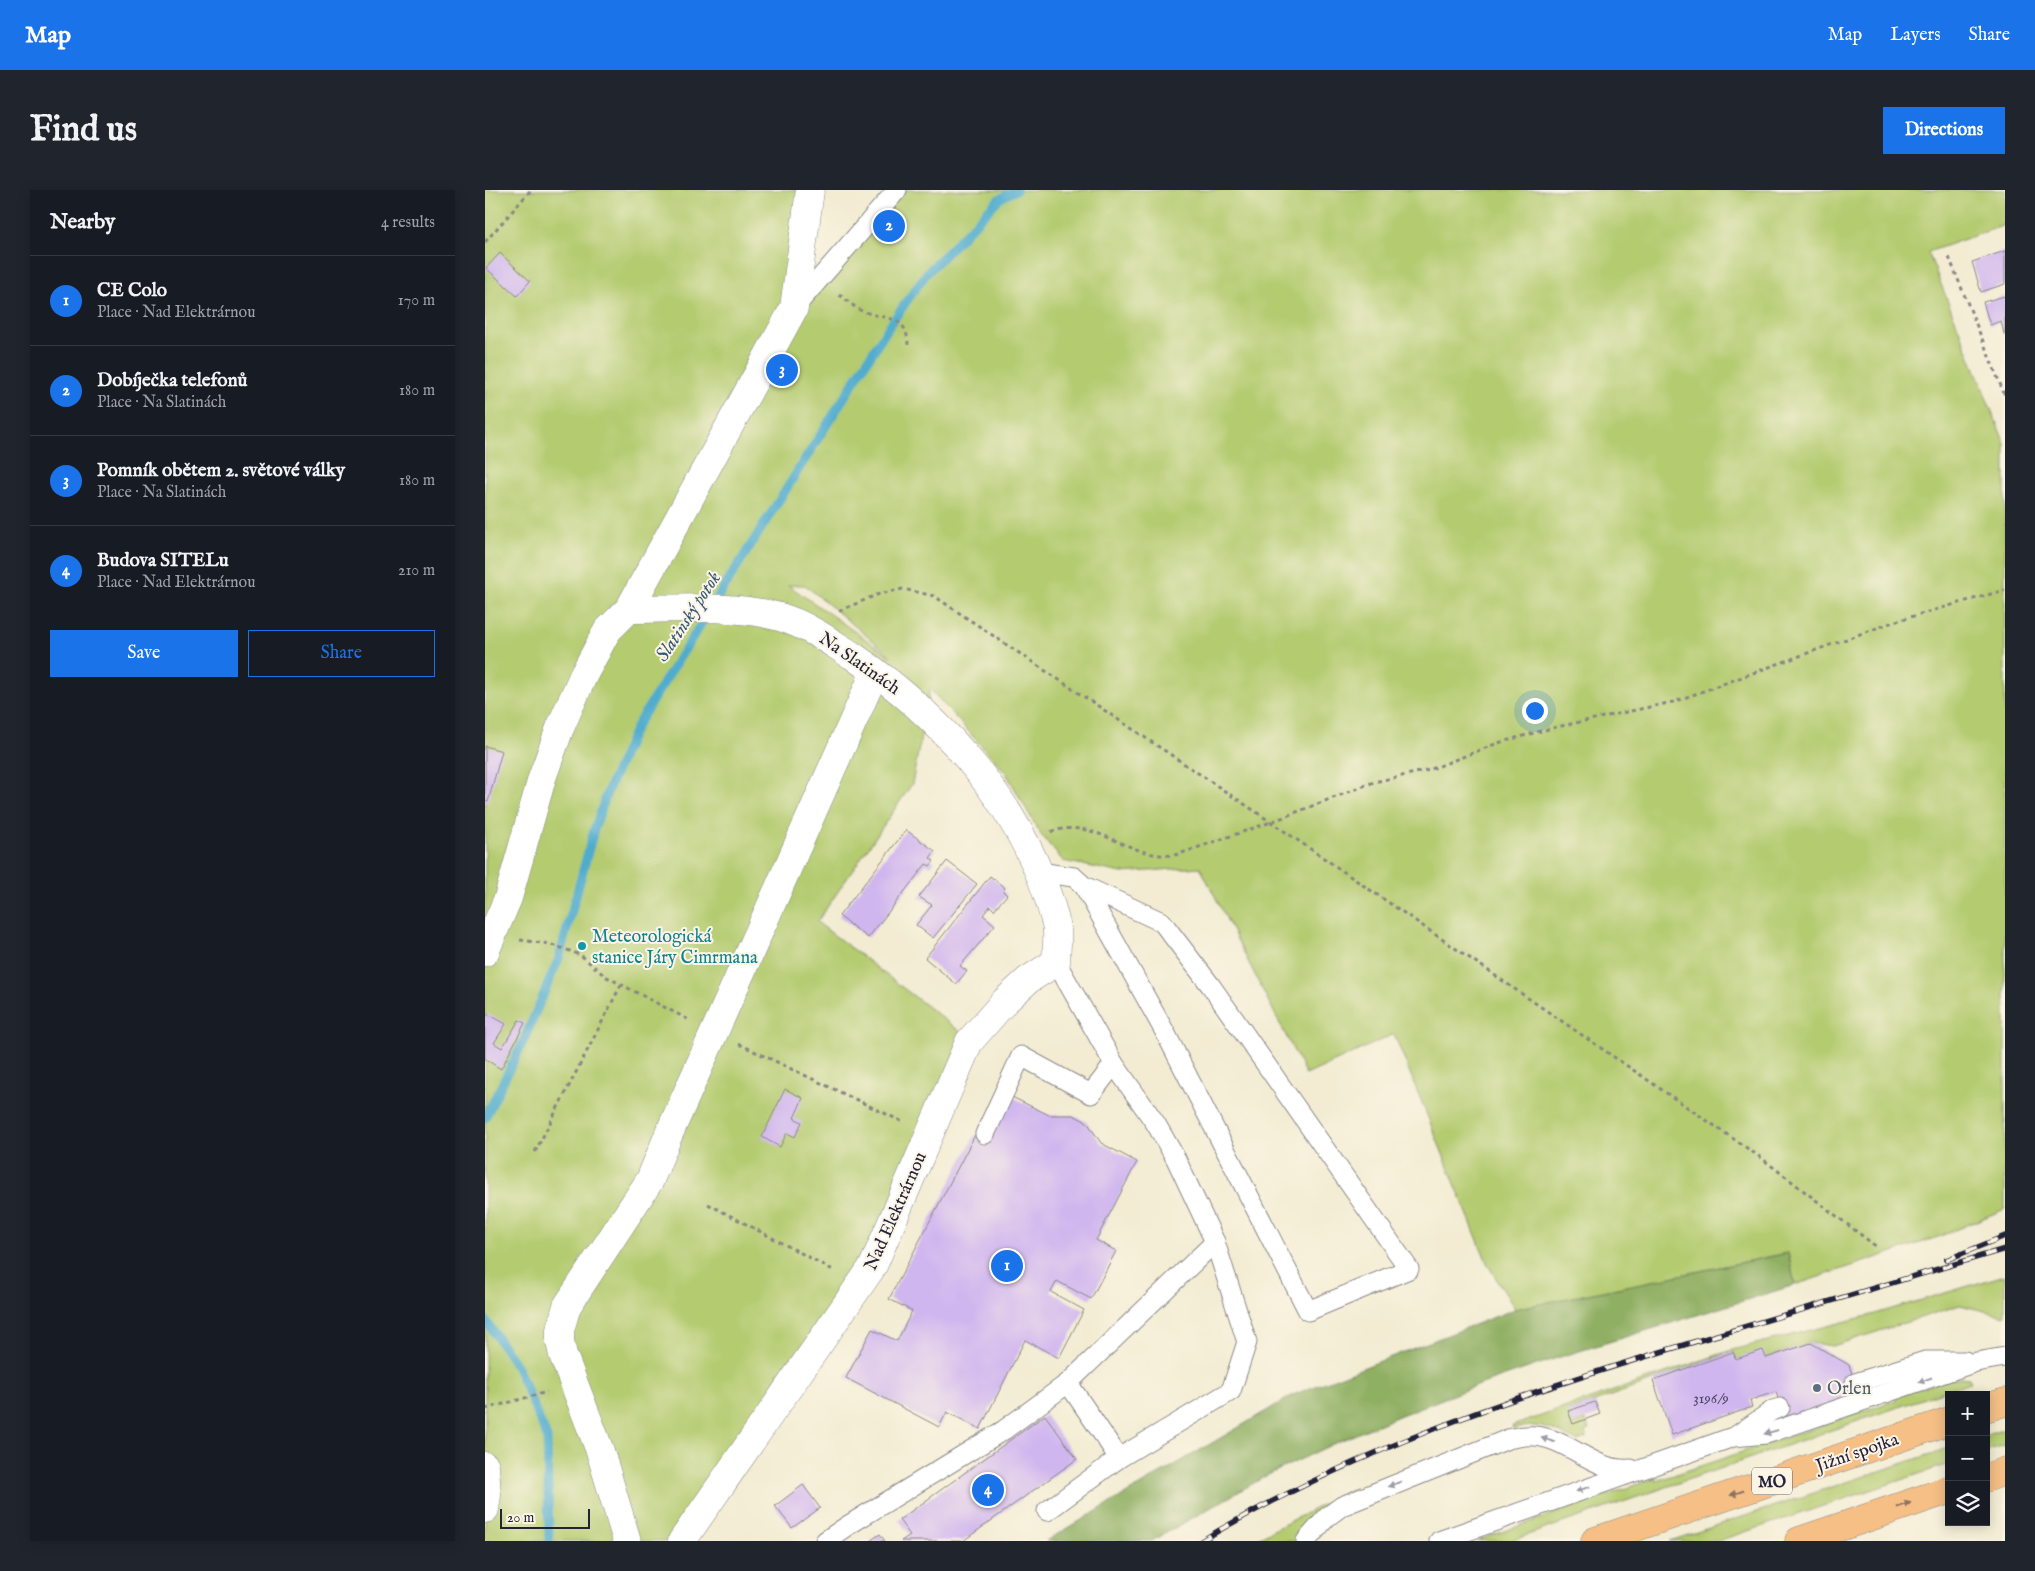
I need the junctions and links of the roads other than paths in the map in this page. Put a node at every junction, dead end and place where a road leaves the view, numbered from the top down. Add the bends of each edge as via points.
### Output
1 (811, 190) edge
2 (897, 190) edge
3 (794, 308) junction
4 (629, 609) junction
5 (875, 672) junction
6 (1038, 872) junction
7 (1084, 886) junction
8 (485, 952) edge
9 (1056, 962) junction
10 (1114, 1064) junction
11 (985, 1134) dead end
12 (1215, 1242) junction
13 (2005, 1357) edge
14 (1976, 1362) junction
15 (1068, 1383) junction
16 (1855, 1383) dead end
17 (2005, 1402) edge
18 (1990, 1407) edge
19 (1780, 1408) dead end
20 (1945, 1422) edge
21 (1733, 1437) junction
22 (1119, 1458) junction
23 (485, 1466) edge
24 (1642, 1468) junction
25 (2005, 1471) edge
26 (1990, 1477) edge
27 (1945, 1491) edge
28 (485, 1509) edge
29 (1047, 1511) dead end
30 (627, 1541) edge
31 (682, 1541) edge
32 (825, 1541) edge
33 (1306, 1541) edge
34 (1439, 1541) edge
35 (1595, 1541) edge
36 (1799, 1541) edge

1 - 3 street
2 - 3 lane
3 - 4 street
4 - 5 street, Na Slatinách via 727,610 781,617 815,631
4 - 8 street via 607,631 560,728 542,778 508,898
5 - 6 street, Na Slatinách via 935,723 974,766 1024,842
5 - 30 street via 650,1180 575,1293 562,1319 560,1342 563,1355 600,1451
6 - 7 lane via 1074,877
6 - 9 street, Na Slatinách via 1057,926
7 - 7 lane via 1166,1034 1308,1311 1409,1269 1211,986 1162,922
9 - 10 lane
9 - 31 street, Nad Elektrárnou via 1028,980 1005,1001 969,1042 873,1266
10 - 11 lane via 1091,1094 1021,1056
10 - 12 lane via 1172,1152
12 - 15 lane
12 - 22 lane via 1247,1342 1231,1391
13 - 14 lane
14 - 16 lane via 1925,1361
14 -> 21 lane via 1766,1434
15 - 22 lane
15 - 32 lane via 1004,1430
17 - 18 highway
19 - 21 lane
20 -> 35 highway, Jižní spojka / MO
21 - 24 lane
22 - 29 lane
23 - 28 street
24 -> 33 lane via 1614,1469 1536,1436 1508,1439 1342,1506 1327,1517
24 -> 34 lane
25 - 26 highway
36 -> 27 highway

